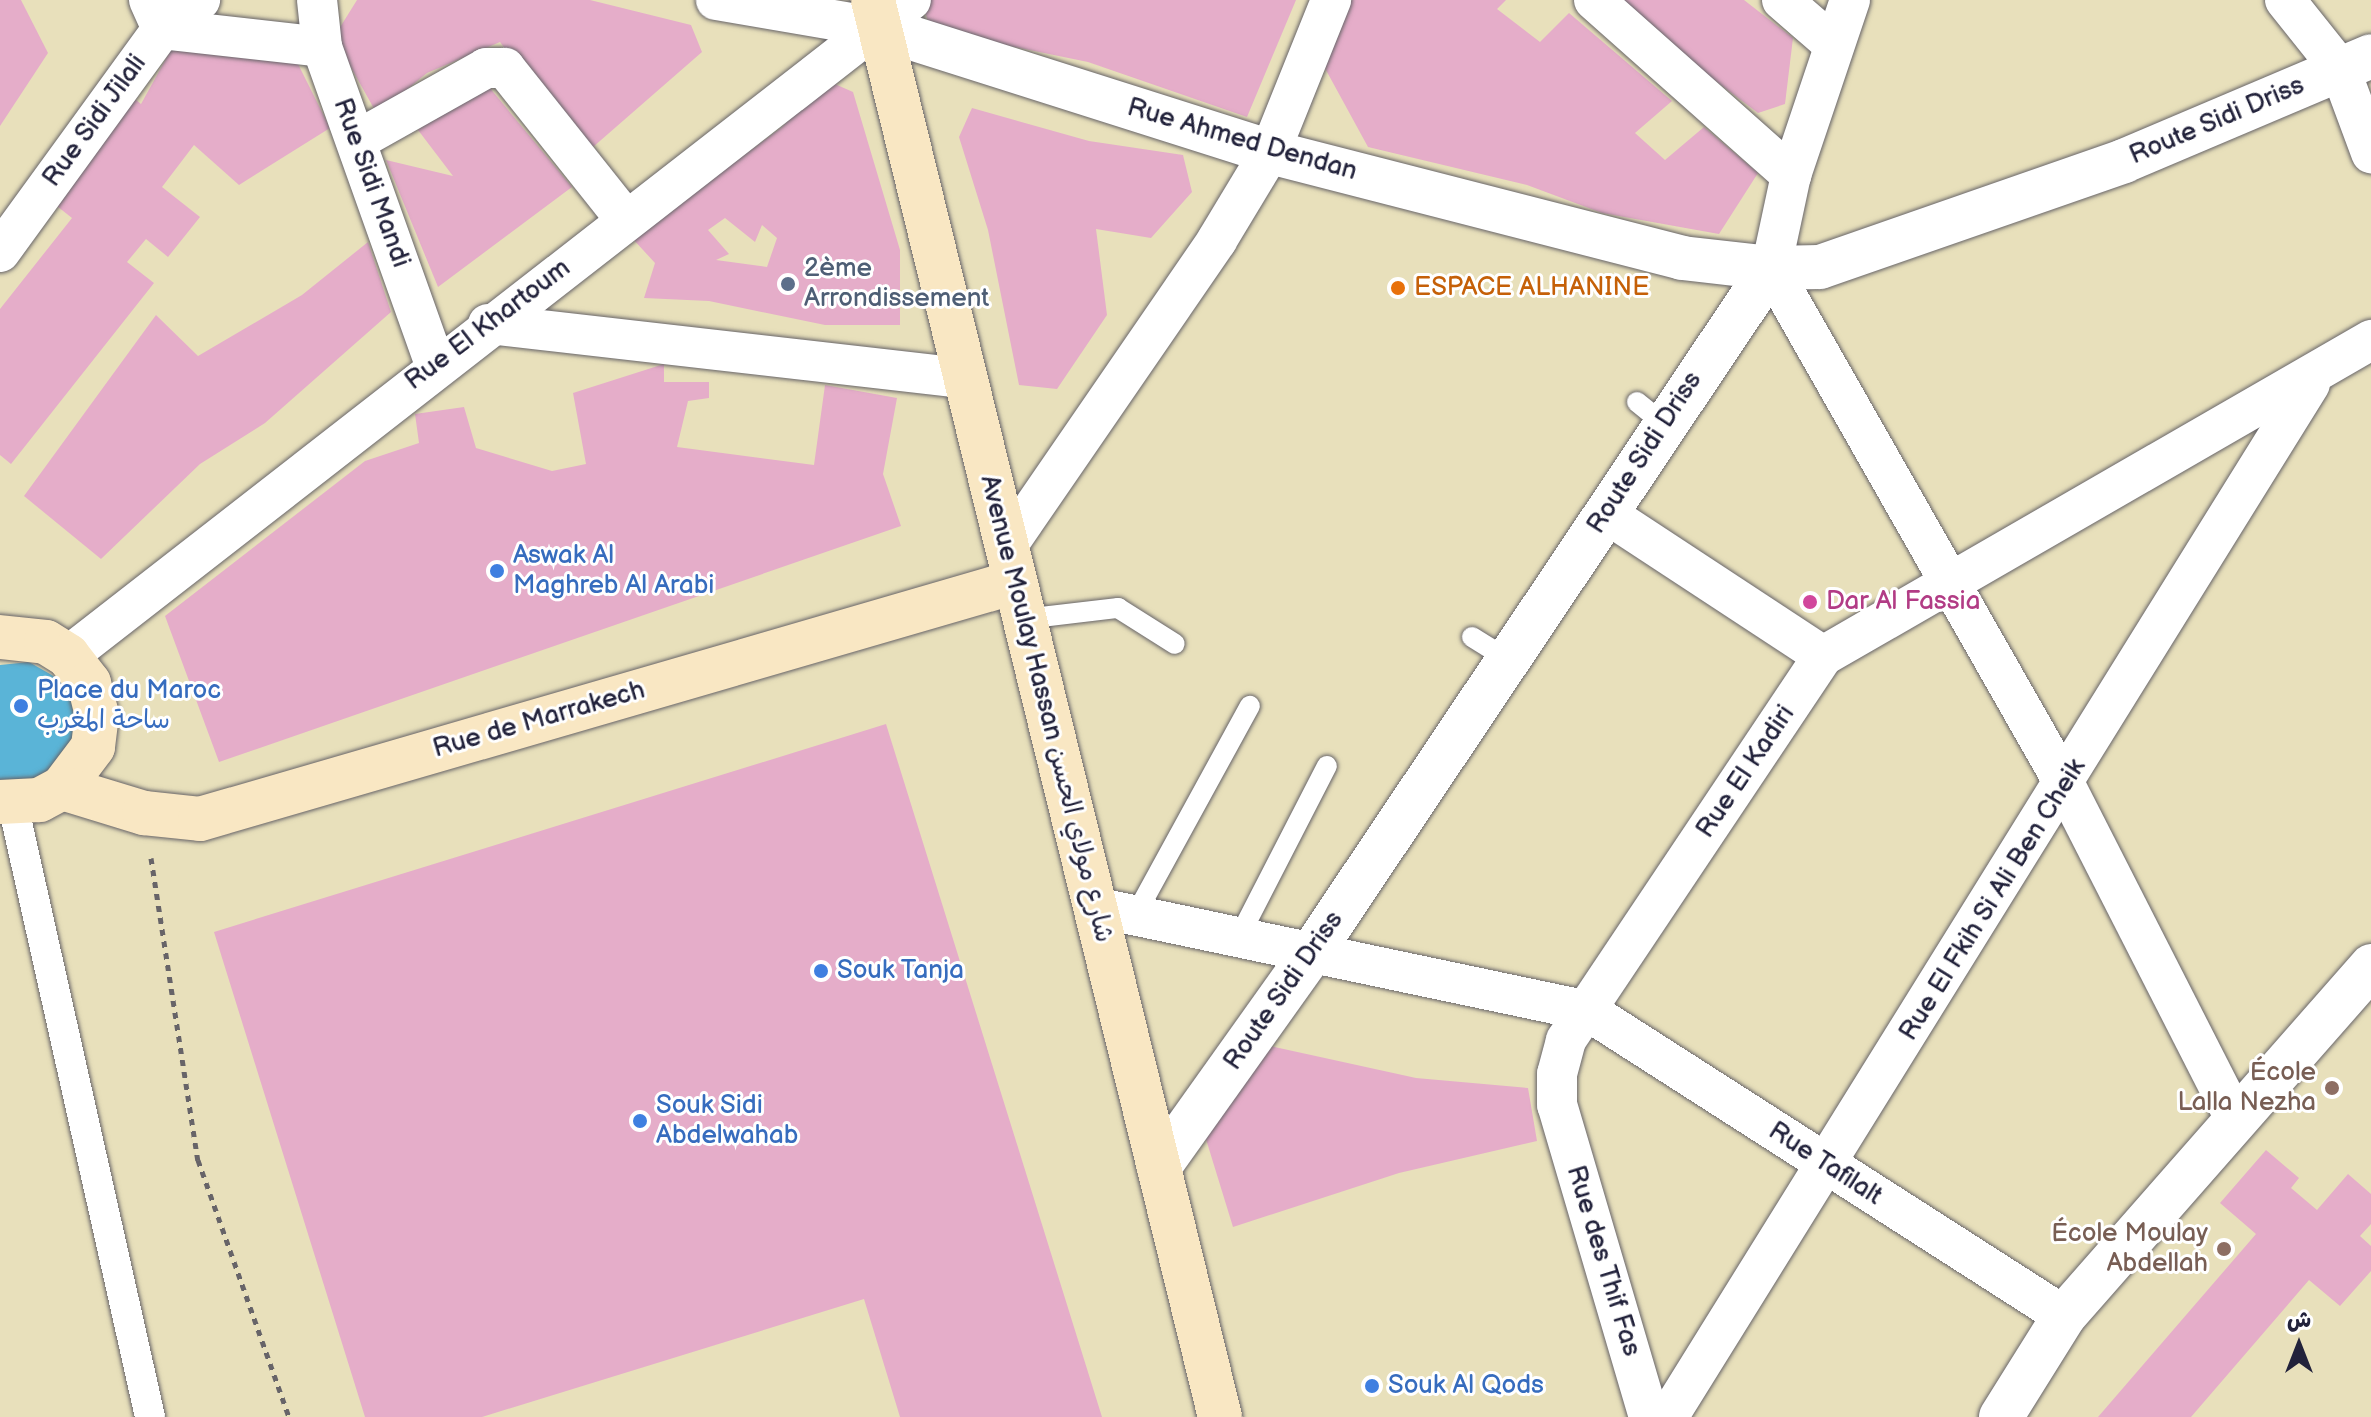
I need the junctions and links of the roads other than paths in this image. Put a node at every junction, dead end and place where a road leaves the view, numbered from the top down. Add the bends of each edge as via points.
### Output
1 (200, 0) edge
2 (317, 0) edge
3 (716, 0) edge
4 (1331, 0) edge
5 (1594, 0) edge
6 (1782, 0) edge
7 (1850, 0) edge
8 (2285, 0) edge
9 (888, 9) edge
10 (155, 14) edge
11 (1834, 45) junction
12 (322, 47) junction
13 (2356, 63) edge
14 (356, 141) junction
15 (1270, 152) junction
16 (2371, 153) edge
17 (1791, 175) junction
18 (626, 220) junction
19 (0, 252) edge
20 (1771, 268) junction
21 (488, 324) junction
22 (2371, 340) edge
23 (435, 364) junction
24 (963, 378) junction
25 (2312, 380) junction
26 (1607, 514) junction
27 (1015, 582) junction
28 (1950, 582) junction
29 (0, 637) edge
30 (1472, 637) dead end
31 (1175, 644) dead end
32 (68, 656) junction
33 (1823, 656) junction
34 (1509, 660) junction
35 (1250, 706) dead end
36 (1327, 766) dead end
37 (2065, 785) junction
38 (62, 788) junction
39 (7, 804) edge
40 (1116, 910) junction
41 (1240, 935) junction
42 (1313, 951) junction
43 (2371, 966) edge
44 (1588, 1011) junction
45 (1557, 1105) joint
46 (2234, 1116) junction
47 (1826, 1165) junction
48 (1159, 1167) junction
49 (2064, 1316) junction
50 (150, 1417) edge
51 (1220, 1417) edge
52 (1649, 1417) edge
53 (1668, 1417) edge
54 (2001, 1417) edge

1 - 10 street, Rue Sidi Jilali
2 - 12 street, Rue Sidi Mandi
3 - 9 street, Rue Ahmed Dendan
4 - 15 street
5 - 17 street
6 - 11 street
7 - 11 street
8 - 13 street
9 - 15 street, Rue Ahmed Dendan
9 - 18 street, Rue El Khartoum
9 - 24 main road, Avenue Moulay Hassan شارع مولاي الحسن
10 - 12 street
10 - 19 street, Rue Sidi Jilali
11 - 17 street
12 - 14 street, Rue Sidi Mandi
13 - 16 street
13 - 20 street, Route Sidi Driss via 2081,176 1820,267
14 - 18 street via 486,68 505,68
14 - 23 street, Rue Sidi Mandi
15 - 20 street, Rue Ahmed Dendan via 1682,258
15 - 27 street
17 - 20 street
18 - 21 street, Rue El Khartoum
20 - 26 street, Route Sidi Driss via 1651,414
20 - 28 street
21 - 23 street, Rue El Khartoum
21 - 24 street
22 - 25 street, Rue El Kadiri
23 - 32 street, Rue El Khartoum
24 - 27 main road, Avenue Moulay Hassan شارع مولاي الحسن
25 - 28 street, Rue El Kadiri
25 - 37 street, Rue El Fkih Si Ali Ben Cheik
26 - 33 street
26 - 34 street, Route Sidi Driss
27 - 31 lane via 1118,608
27 - 38 main road, Rue de Marrakech via 200,819 144,813
27 - 40 main road, Avenue Moulay Hassan شارع مولاي الحسن
28 - 33 street, Rue El Kadiri
28 - 37 street
29 - 32 main road via 46,642
30 - 34 lane
32 - 38 main road via 89,683 97,714 93,747
33 - 44 street, Rue El Kadiri
34 - 42 street, Route Sidi Driss
35 - 40 lane
36 - 41 lane
37 - 46 street
37 - 47 street, Rue El Fkih Si Ali Ben Cheik
38 - 39 main road
39 - 50 street
40 - 41 street
40 - 48 main road, Avenue Moulay Hassan شارع مولاي الحسن
41 - 42 street
42 - 44 street
42 - 48 street, Route Sidi Driss
43 - 46 street
44 - 45 street, Rue El Kadiri via 1566,1040
44 - 47 street, Rue Tafilalt
45 - 52 street, Rue des Thif Fas
46 - 49 street
47 - 49 street, Rue Tafilalt
47 - 53 street, Rue El Fkih Si Ali Ben Cheik
48 - 51 main road, Avenue Moulay Hassan شارع مولاي الحسن
49 - 54 street

